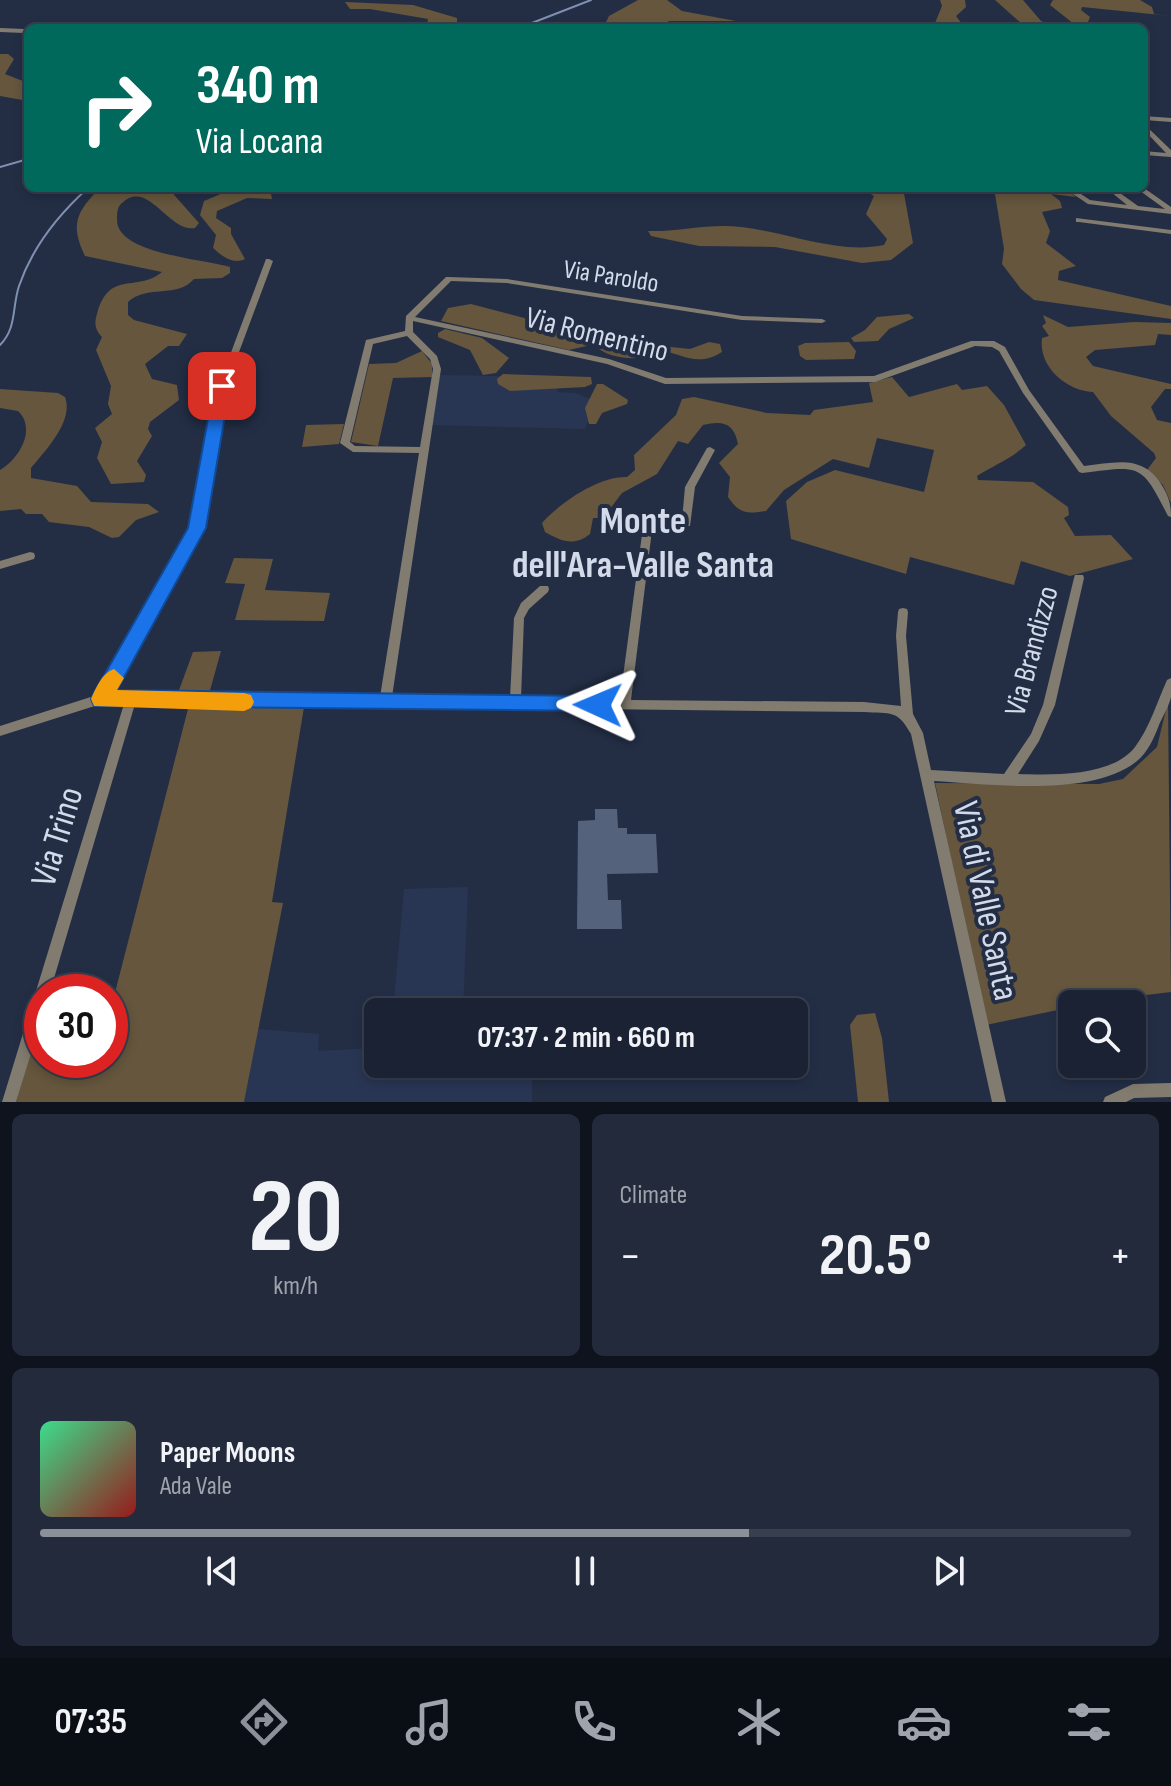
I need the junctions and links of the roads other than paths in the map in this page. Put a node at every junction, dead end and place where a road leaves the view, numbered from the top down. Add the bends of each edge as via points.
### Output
1 (0, 30) edge
2 (24, 31) dead end
3 (1148, 118) edge
4 (1171, 120) edge
5 (1148, 130) edge
6 (1148, 153) edge
7 (1171, 154) edge
8 (1073, 192) edge
9 (1115, 192) edge
10 (1145, 192) edge
11 (1137, 208) junction
12 (1171, 211) edge
13 (1079, 220) dead end
14 (1171, 232) edge
15 (269, 261) dead end
16 (409, 318) junction
17 (822, 321) dead end
18 (409, 333) junction
19 (423, 450) junction
20 (710, 450) dead end
21 (1171, 513) edge
22 (30, 556) dead end
23 (0, 565) edge
24 (1079, 578) dead end
25 (544, 589) dead end
26 (903, 612) dead end
27 (1171, 683) edge
28 (101, 699) junction
29 (131, 700) junction
30 (385, 703) junction
31 (515, 704) junction
32 (625, 705) junction
33 (907, 715) junction
34 (0, 731) edge
35 (926, 775) junction
36 (1009, 777) junction
37 (48, 974) edge
38 (24, 1052) edge
39 (1171, 1090) edge
40 (9, 1102) edge
41 (999, 1102) edge
42 (1110, 1102) edge

1 - 2 street
3 - 4 street
5 - 7 street
6 - 7 street
8 - 11 street via 1088,202
9 - 11 street
10 - 12 street
11 - 12 street
13 - 14 street
15 - 28 street via 219,395 197,528
16 - 17 street, Via Paroldo via 449,279 531,284 742,318
16 - 18 street
16 - 21 street, Via Romentino via 609,362 665,381 875,379 974,343 994,344 1082,470 1140,468 1156,479
18 - 19 street via 437,366
18 - 19 street via 369,342 345,443 353,449
19 - 30 street
20 - 32 street via 690,487 687,523 648,527
22 - 23 street
24 - 36 street, Via Brandizzo via 1049,705
25 - 31 street via 519,618
26 - 33 street, Via di Valle Santa
27 - 36 street via 1139,751 1119,770 1086,779
28 - 29 street
28 - 34 street
29 - 30 street
29 - 37 street, Via Trino
30 - 31 street
31 - 32 street
32 - 33 street via 864,707
33 - 35 street, Via di Valle Santa via 917,733
35 - 36 street
35 - 41 street, Via di Valle Santa
38 - 40 street, Via Trino
39 - 42 street via 1133,1091

